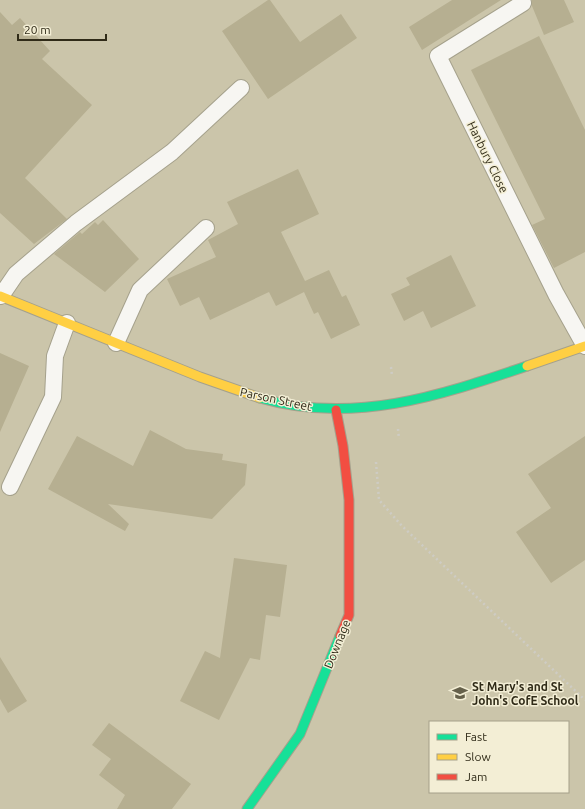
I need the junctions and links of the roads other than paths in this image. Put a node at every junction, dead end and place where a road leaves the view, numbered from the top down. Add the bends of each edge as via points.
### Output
1 (523, 3) dead end
2 (240, 88) dead end
3 (206, 228) dead end
4 (1, 296) edge
5 (67, 323) junction
6 (116, 343) junction
7 (585, 346) edge
8 (336, 410) junction
9 (10, 487) dead end
10 (247, 809) edge

1 - 7 lane, Hanbury Close via 438,56 556,294
2 - 4 lane via 172,152 76,223 16,274
3 - 6 lane via 140,290
4 - 5 main road, Parson Street
5 - 6 main road, Parson Street
5 - 9 lane via 55,356 53,397
6 - 8 main road, Parson Street via 238,392 294,405
7 - 8 main road, Parson Street via 441,393 380,406
8 - 10 main road, Downage via 349,500 349,615 300,734

